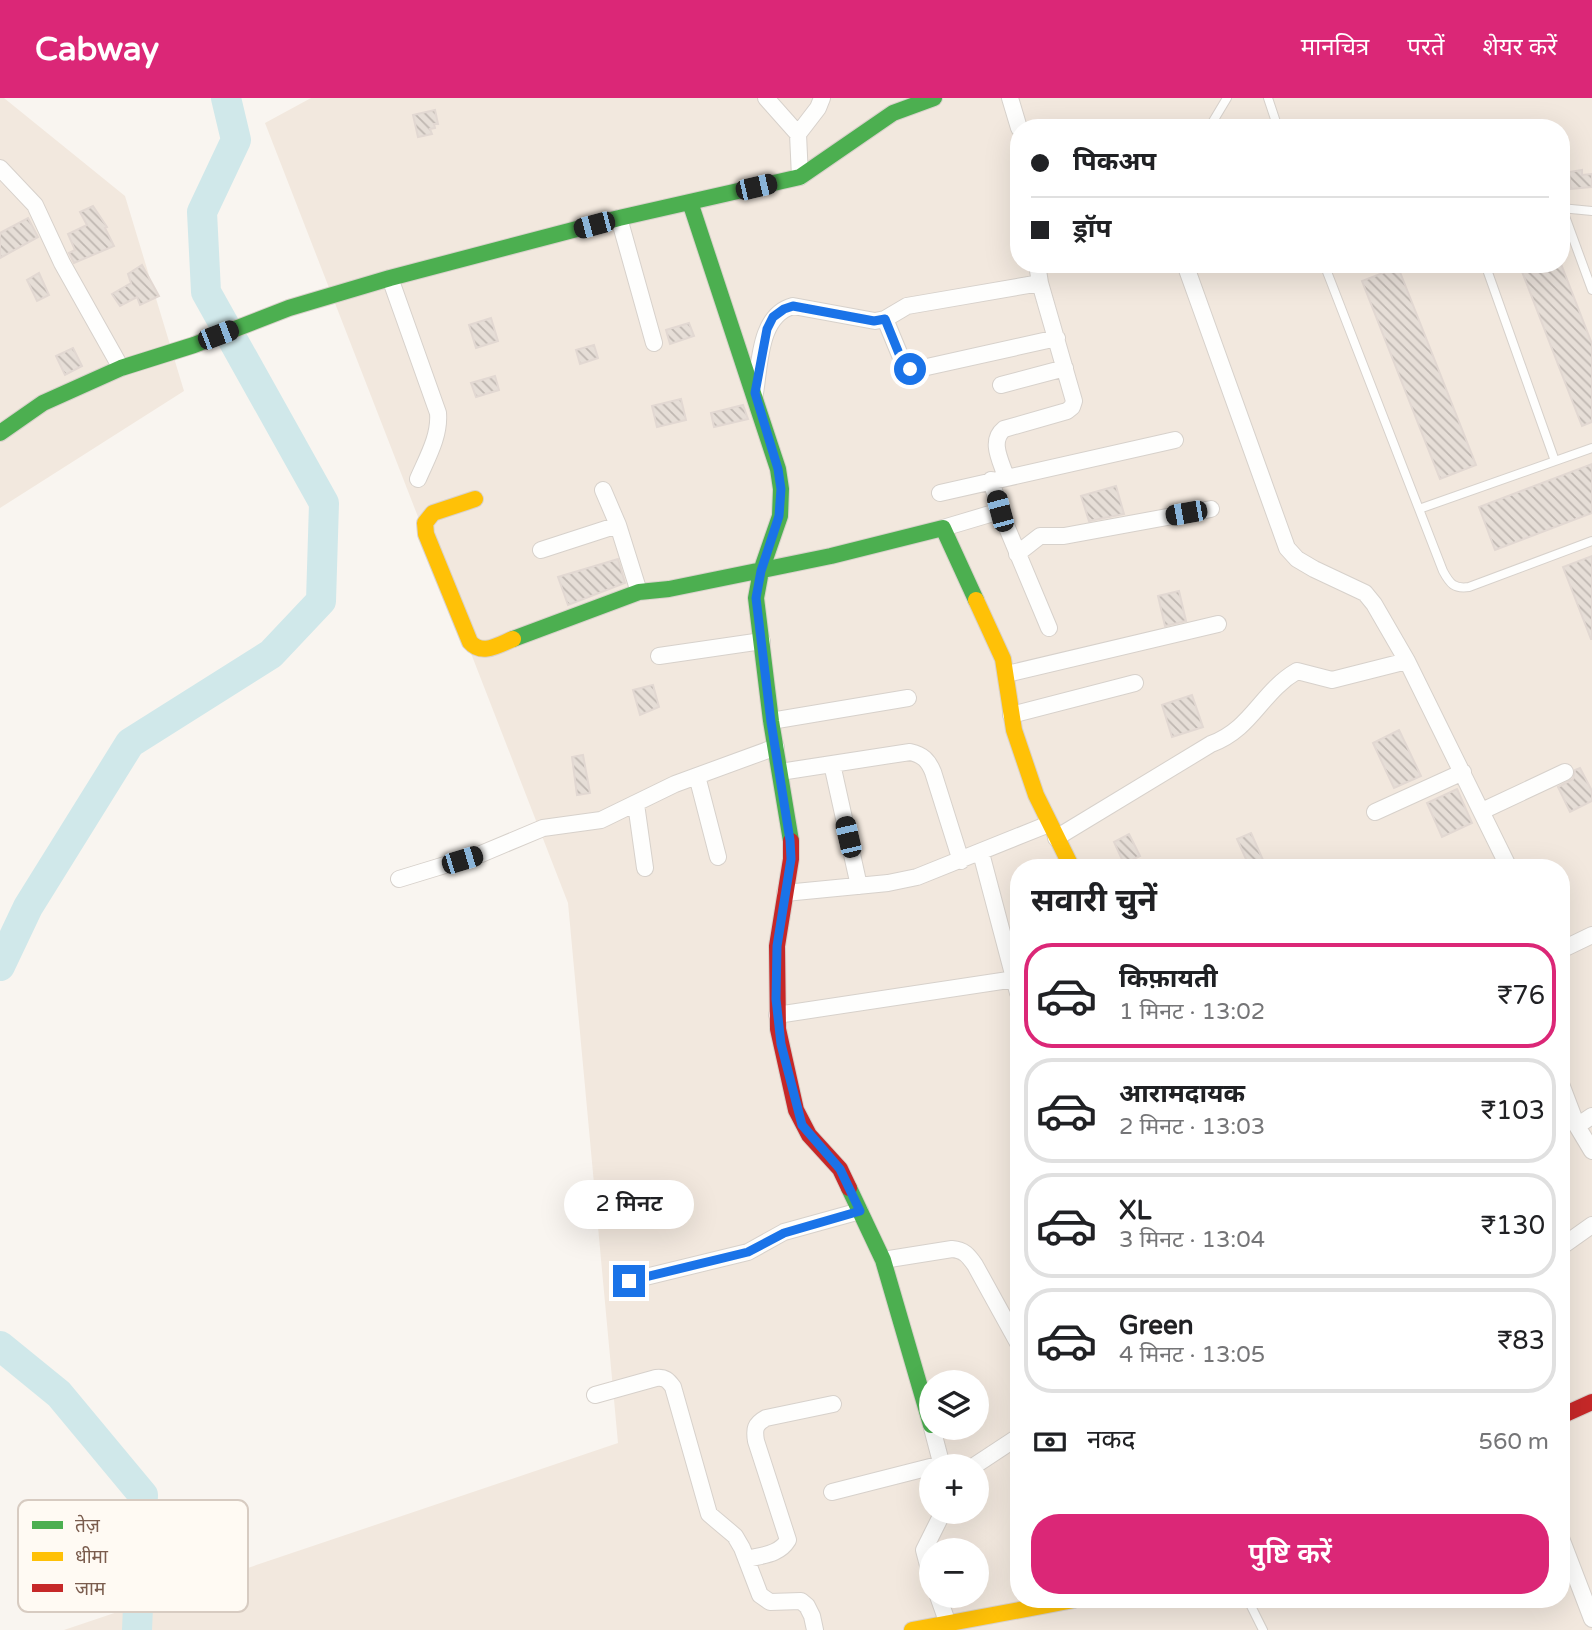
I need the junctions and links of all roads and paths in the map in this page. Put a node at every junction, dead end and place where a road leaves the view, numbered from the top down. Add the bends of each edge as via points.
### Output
1 (766, 98) edge
2 (822, 98) edge
3 (934, 98) edge
4 (1010, 98) edge
5 (1227, 98) edge
6 (1268, 98) edge
7 (1016, 119) edge
8 (1214, 119) edge
9 (1275, 119) edge
10 (798, 134) junction
11 (0, 168) edge
12 (800, 177) junction
13 (690, 202) junction
14 (1570, 209) edge
15 (1592, 211) edge
16 (619, 218) junction
17 (1570, 230) edge
18 (1038, 273) edge
19 (1188, 273) edge
20 (1327, 273) edge
21 (1488, 273) edge
22 (390, 278) junction
23 (1040, 283) junction
24 (1592, 290) edge
25 (885, 319) junction
26 (1057, 338) junction
27 (654, 342) dead end
28 (121, 368) junction
29 (1065, 368) junction
30 (1001, 385) dead end
31 (755, 393) junction
32 (0, 433) edge
33 (1175, 440) dead end
34 (1592, 448) edge
35 (1555, 461) junction
36 (999, 478) junction
37 (418, 479) dead end
38 (603, 490) dead end
39 (940, 493) dead end
40 (475, 499) dead end
41 (1211, 509) dead end
42 (1419, 509) junction
43 (1000, 511) junction
44 (618, 525) junction
45 (943, 527) junction
46 (1592, 541) edge
47 (541, 550) dead end
48 (1017, 554) junction
49 (761, 571) junction
50 (639, 592) junction
51 (1218, 624) dead end
52 (1049, 628) dead end
53 (762, 641) junction
54 (659, 656) dead end
55 (1407, 661) junction
56 (1007, 674) junction
57 (1135, 683) dead end
58 (908, 698) dead end
59 (1011, 715) junction
60 (771, 722) junction
61 (776, 747) junction
62 (832, 764) junction
63 (780, 772) junction
64 (1463, 772) junction
65 (1565, 772) dead end
66 (697, 776) junction
67 (636, 804) junction
68 (1375, 811) dead end
69 (1482, 811) junction
70 (1053, 831) junction
71 (981, 853) junction
72 (718, 857) dead end
73 (1067, 859) edge
74 (1505, 859) edge
75 (961, 861) junction
76 (645, 868) dead end
77 (400, 879) dead end
78 (859, 886) junction
79 (785, 893) junction
80 (1592, 935) edge
81 (1570, 946) edge
82 (1010, 960) edge
83 (1010, 987) edge
84 (778, 1015) junction
85 (1570, 1108) edge
86 (1592, 1116) edge
87 (1577, 1126) junction
88 (1592, 1151) edge
89 (860, 1211) junction
90 (1592, 1226) edge
91 (1570, 1241) edge
92 (883, 1260) junction
93 (629, 1281) dead end
94 (1010, 1328) edge
95 (919, 1385) edge
96 (595, 1395) dead end
97 (1592, 1402) edge
98 (832, 1404) dead end
99 (1570, 1412) edge
100 (1010, 1442) edge
101 (989, 1456) edge
102 (919, 1471) edge
103 (832, 1492) dead end
104 (747, 1559) junction
105 (1570, 1562) edge
106 (942, 1608) edge
107 (1030, 1608) edge
108 (1252, 1608) edge
109 (1592, 1619) edge
110 (948, 1623) junction
111 (815, 1630) edge
112 (912, 1630) edge
113 (1263, 1630) edge

1 - 10 street
2 - 10 street
3 - 12 street via 894,113
4 - 7 street
5 - 8 lane
6 - 9 lane
10 - 12 street
11 - 28 street via 35,205
12 - 13 street
13 - 16 street
13 - 31 street
14 - 15 lane
16 - 22 street
16 - 27 street
17 - 24 lane
18 - 23 street
19 - 55 street via 1287,548 1314,569 1365,593
20 - 42 lane
21 - 35 lane
22 - 28 street via 289,308
22 - 37 street via 438,413 436,434
23 - 25 street via 907,306
23 - 26 street
25 - 26 street via 904,366 910,369
25 - 31 street via 874,321 793,306 784,309 767,329
26 - 29 street
28 - 32 street via 43,402
29 - 30 street
29 - 36 street via 1072,407 998,434
31 - 49 street via 781,489 779,516
33 - 36 street
34 - 35 lane
35 - 42 lane
36 - 39 street
36 - 43 street
38 - 44 street
40 - 50 street via 433,513 425,523 475,648 492,648
41 - 48 street via 1064,536 1040,536
42 - 46 lane via 1443,571 1457,588
43 - 45 street
43 - 48 street
44 - 47 street
44 - 50 street
45 - 49 street via 876,547
45 - 56 street
48 - 52 street
49 - 50 street
49 - 53 street via 756,598
51 - 56 street
53 - 54 street
53 - 60 street
55 - 64 street
55 - 70 street via 1332,680 1297,671 1280,681 1229,737
56 - 59 street
57 - 59 street
58 - 60 street
59 - 70 street via 1036,795
60 - 61 street
61 - 63 street
61 - 66 street
62 - 63 street
62 - 75 street via 921,754 933,772
62 - 78 street
63 - 79 street via 791,859
64 - 68 street
64 - 69 street
65 - 69 street
66 - 67 street
66 - 72 street
67 - 76 street
67 - 77 street via 601,820 542,828 481,854
69 - 74 street
70 - 71 street
70 - 73 street
71 - 75 street
71 - 82 street
75 - 78 street via 917,877
78 - 79 street
79 - 84 street via 777,946
80 - 81 street
83 - 84 street
84 - 89 street via 784,1060 802,1125 840,1169
85 - 87 street
86 - 87 street
87 - 88 street
89 - 92 street
89 - 93 street via 784,1233 748,1252
90 - 91 street
92 - 94 street via 961,1250 975,1265
92 - 95 street
96 - 104 street via 656,1378 669,1381 709,1514 735,1536
97 - 99 street
98 - 104 street via 766,1418 754,1430 788,1540 777,1552
100 - 101 street
102 - 103 street
104 - 111 street via 760,1595 770,1602 801,1601
105 - 109 street
106 - 110 street
107 - 110 street
108 - 113 lane
110 - 112 street

